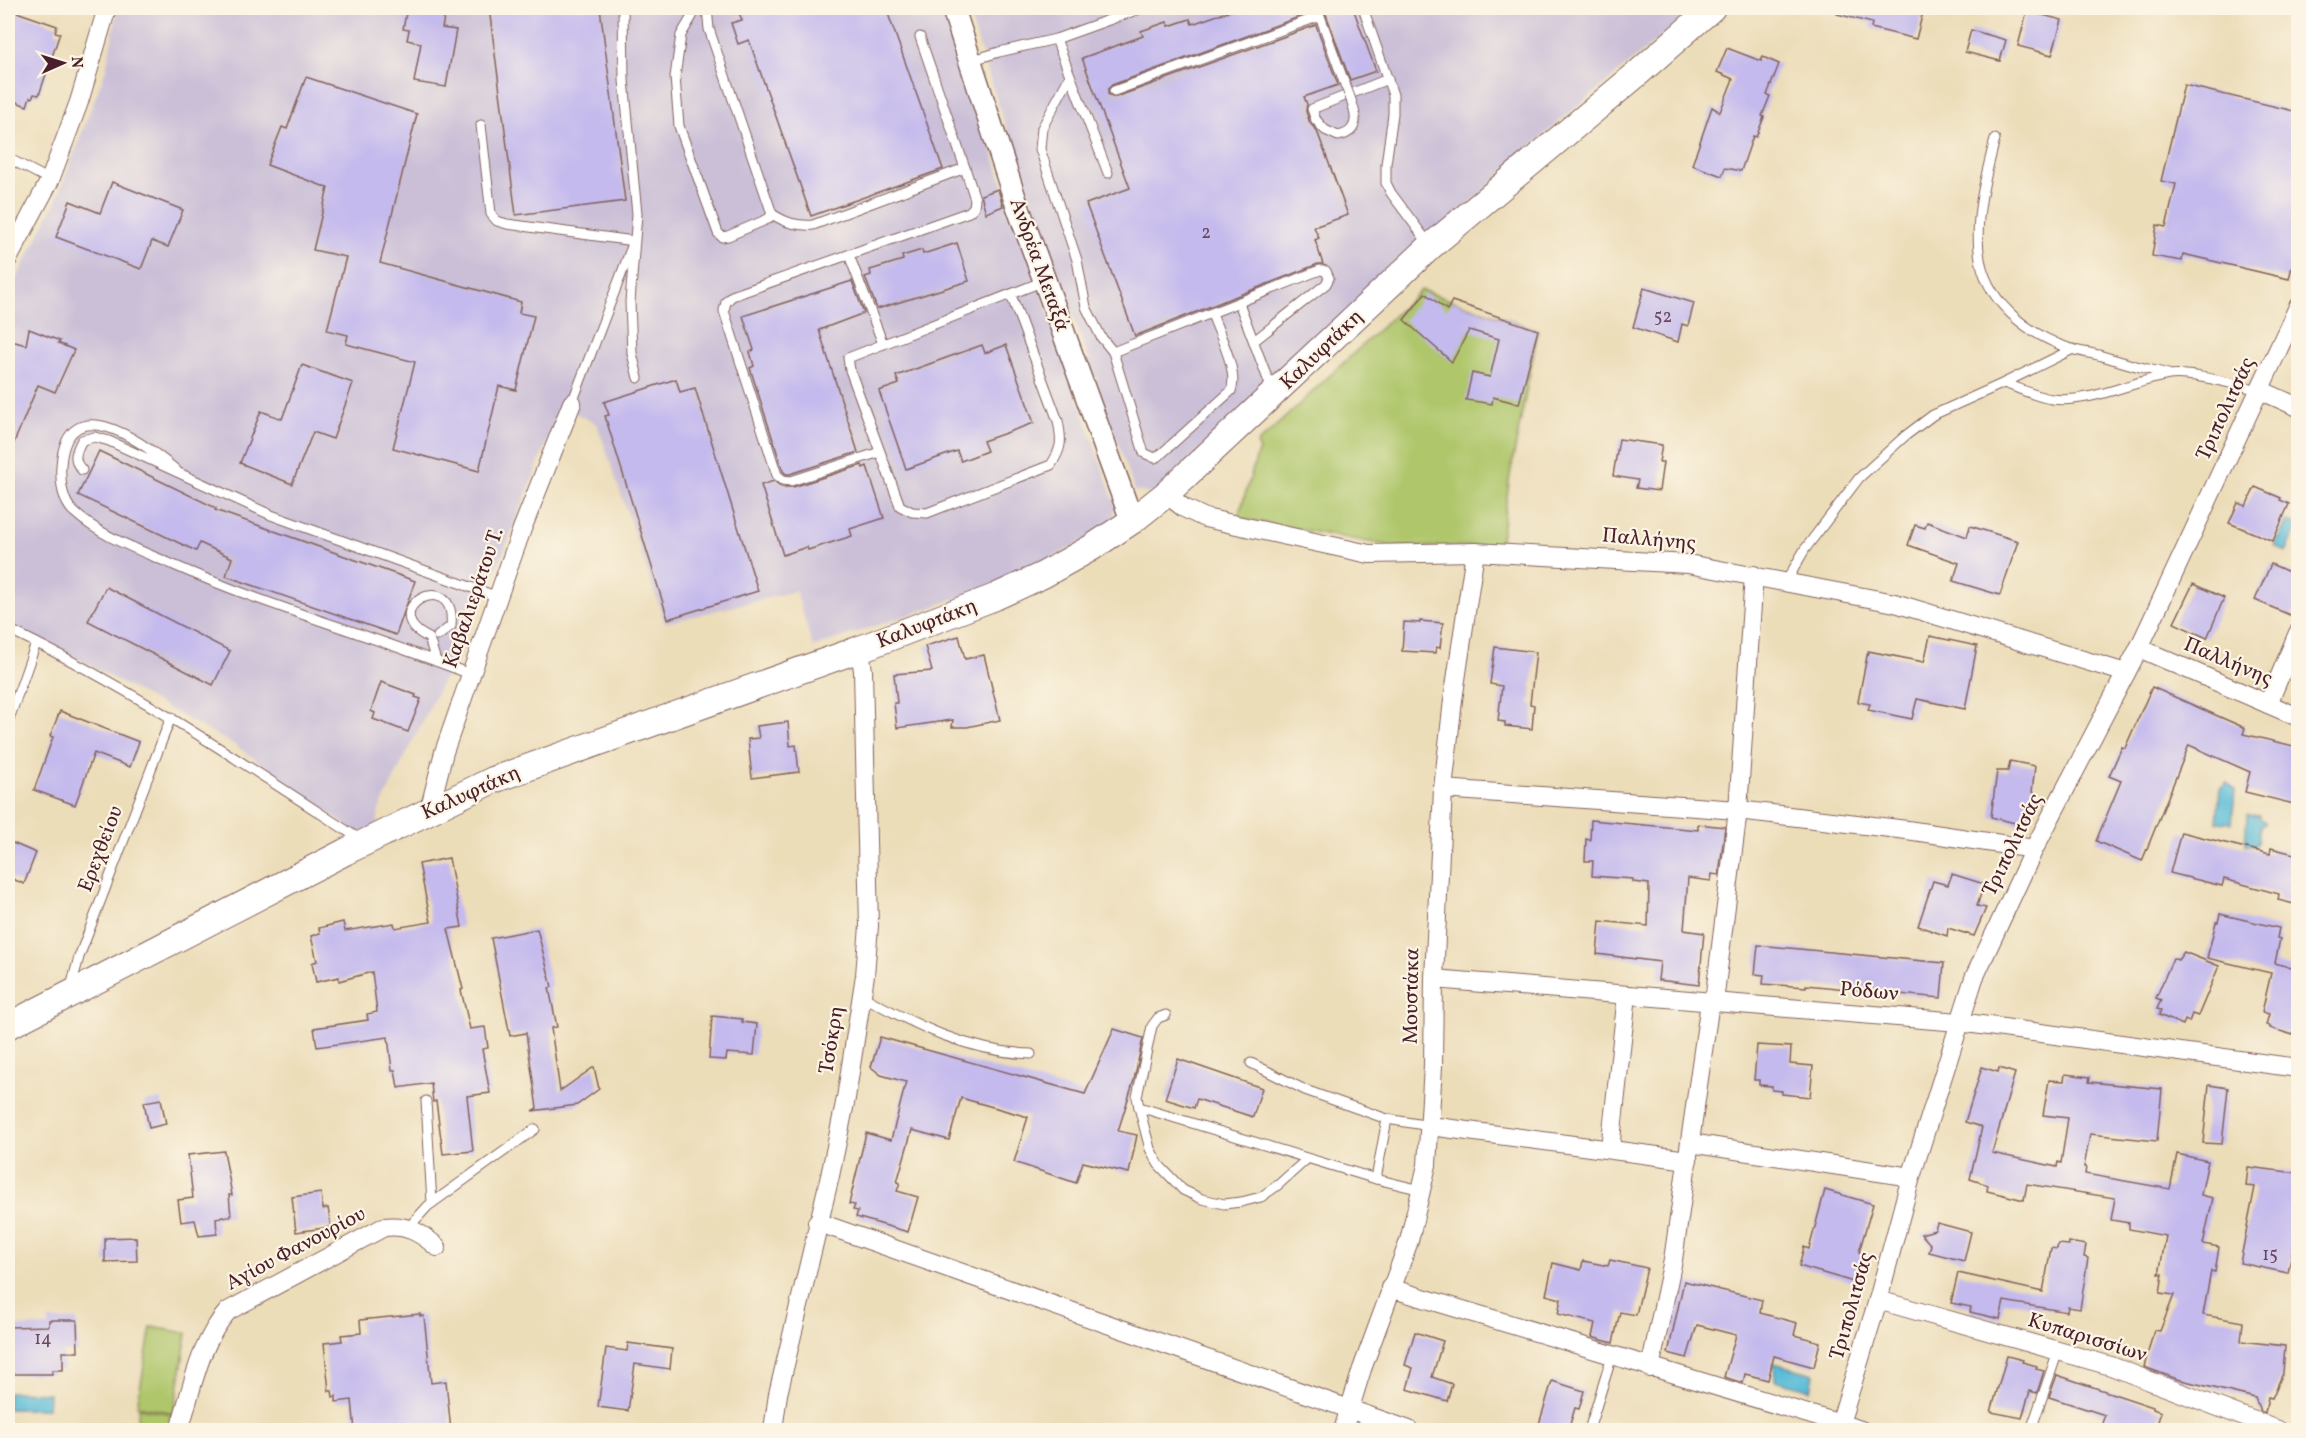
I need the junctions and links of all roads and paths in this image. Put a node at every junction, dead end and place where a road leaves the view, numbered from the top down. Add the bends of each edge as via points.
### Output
1 (107, 8) edge
2 (623, 8) edge
3 (697, 8) edge
4 (707, 8) edge
5 (953, 8) edge
6 (1142, 8) edge
7 (1363, 8) edge
8 (1712, 8) edge
9 (920, 37) dead end
10 (1056, 39) junction
11 (970, 61) junction
12 (1070, 76) junction
13 (1388, 79) junction
14 (1114, 91) dead end
15 (481, 125) dead end
16 (1995, 139) dead end
17 (8, 158) edge
18 (965, 168) junction
19 (1108, 173) dead end
20 (50, 180) junction
21 (772, 214) junction
22 (634, 241) junction
23 (1431, 246) junction
24 (849, 255) junction
25 (8, 259) edge
26 (1044, 281) junction
27 (1011, 295) junction
28 (1239, 303) junction
29 (2298, 307) edge
30 (1212, 314) junction
31 (1254, 341) junction
32 (883, 344) junction
33 (2073, 350) junction
34 (1113, 352) junction
35 (2170, 375) junction
36 (638, 378) dead end
37 (2004, 383) junction
38 (2260, 390) junction
39 (1274, 395) junction
40 (572, 403) joint
41 (2298, 407) edge
42 (880, 453) junction
43 (82, 470) dead end
44 (176, 470) junction
45 (1166, 494) junction
46 (1132, 521) junction
47 (1475, 552) junction
48 (1754, 575) junction
49 (1786, 582) junction
50 (498, 597) junction
51 (8, 629) edge
52 (2298, 633) edge
53 (438, 636) dead end
54 (36, 643) junction
55 (2139, 648) junction
56 (860, 649) junction
57 (436, 661) junction
58 (2126, 673) junction
59 (472, 675) junction
60 (2268, 704) junction
61 (171, 717) junction
62 (2298, 717) edge
63 (8, 722) edge
64 (1443, 789) junction
65 (1738, 810) junction
66 (429, 811) junction
67 (365, 842) junction
68 (2034, 849) junction
69 (1434, 979) junction
70 (69, 994) junction
71 (1627, 995) junction
72 (862, 996) junction
73 (1712, 1002) junction
74 (1166, 1015) dead end
75 (1959, 1022) junction
76 (8, 1026) edge
77 (1031, 1054) dead end
78 (1251, 1063) dead end
79 (2298, 1068) edge
80 (426, 1101) dead end
81 (1139, 1107) junction
82 (1387, 1119) junction
83 (1430, 1126) junction
84 (535, 1129) dead end
85 (1610, 1149) junction
86 (1689, 1151) junction
87 (1307, 1159) junction
88 (1911, 1177) junction
89 (1376, 1179) junction
90 (1421, 1190) junction
91 (432, 1203) junction
92 (817, 1222) junction
93 (408, 1228) junction
94 (437, 1248) dead end
95 (1390, 1288) junction
96 (1878, 1300) junction
97 (2058, 1351) junction
98 (1612, 1356) junction
99 (1650, 1368) junction
100 (1348, 1410) junction
101 (1839, 1428) edge
102 (179, 1431) edge
103 (773, 1431) edge
104 (1343, 1431) edge
105 (1408, 1431) edge
106 (1589, 1431) edge
107 (1861, 1431) edge
108 (2031, 1431) edge
109 (2278, 1431) edge

1 - 20 street
2 - 22 lane via 624,80 637,214
3 - 21 lane via 681,35 675,77 679,126 722,237
4 - 21 lane via 709,29
5 - 11 street, Ανδρέα Μεταξά
6 - 10 lane
7 - 13 lane
8 - 23 main road, Καλυφτάκη
9 - 18 lane
10 - 11 lane
10 - 12 lane
11 - 26 street, Ανδρέα Μεταξά
12 - 19 lane
12 - 34 lane via 1042,128 1040,149 1077,260 1086,307
13 - 14 lane, bridge via 1312,109 1325,130 1338,136 1349,132 1356,115 1344,82 1320,16
13 - 23 lane via 1394,105 1386,183
15 - 22 lane via 491,214 497,221
16 - 33 lane via 1978,221 1979,254 1990,289 2004,309 2043,337
17 - 20 lane
18 - 21 lane via 813,225 786,222
18 - 24 lane via 975,199 969,213
20 - 25 street
22 - 36 lane via 630,303 632,353
22 - 40 lane
23 - 39 main road, Καλυφτάκη
24 - 32 lane
24 - 42 lane via 732,296 724,311 777,475 791,481
26 - 27 lane
26 - 46 street, Ανδρέα Μεταξά
27 - 32 lane
27 - 42 lane via 1058,421 1060,450 1051,465 927,513 912,512 900,506
28 - 30 lane
28 - 31 lane
28 - 31 lane via 1320,270 1329,274 1326,284
29 - 38 street, Τριπολιτσάς
30 - 34 lane
30 - 34 lane via 1233,373 1231,391 1155,458 1144,453
31 - 39 lane
32 - 42 lane via 848,358
33 - 35 lane
33 - 37 lane
35 - 37 lane via 2066,399 2051,399
35 - 38 lane
37 - 49 lane via 1933,415 1897,443 1859,478 1805,549
38 - 41 street
38 - 55 street, Τριπολιτσάς
39 - 45 main road, Καλυφτάκη
40 - 50 street, Καβαλιεράτου Τ.
43 - 44 lane via 76,464 77,449 82,440 95,437
44 - 50 lane via 271,515
44 - 57 lane via 157,454 105,425 85,425 74,431 62,452 64,494 71,511 94,527 219,585
45 - 46 main road, Καλυφτάκη
45 - 47 street, Παλλήνης via 1205,518 1369,554
46 - 56 main road, Καλυφτάκη via 1043,575
47 - 48 street, Παλλήνης via 1688,564
47 - 64 street, Μουστάκα
48 - 49 street, Παλλήνης
48 - 65 street
49 - 58 street, Παλλήνης via 1895,603
50 - 59 street, Καβαλιεράτου Τ.
51 - 54 lane
52 - 60 street
53 - 57 lane via 451,626 450,608 445,600 423,597 413,603 411,622 429,638
54 - 61 lane
54 - 63 lane
55 - 58 street, Τριπολιτσάς
55 - 60 street, Παλλήνης
56 - 66 main road, Καλυφτάκη via 493,780
56 - 72 street, Τσόκρη via 869,926
57 - 59 lane
58 - 68 street, Τριπολιτσάς
59 - 66 street, Καβαλιεράτου Τ. via 444,752
60 - 62 street, Παλλήνης
61 - 67 lane
61 - 70 lane, Ερεχθείου via 79,957
64 - 65 street
64 - 69 street, Μουστάκα
65 - 68 street
65 - 73 street
66 - 67 main road, Καλυφτάκη
67 - 70 main road, Καλυφτάκη
68 - 75 street, Τριπολιτσάς via 1974,978
69 - 71 street, Ρόδων
69 - 83 street, Μουστάκα
70 - 76 main road, Καλυφτάκη
71 - 73 street, Ρόδων
71 - 85 street
72 - 77 lane via 939,1035 990,1050
72 - 92 street, Τσόκρη via 846,1098
73 - 75 street, Ρόδων
73 - 86 street
74 - 81 lane via 1152,1026 1137,1096
75 - 79 street, Ρόδων
75 - 88 street, Τριπολιτσάς
78 - 82 lane via 1305,1089
80 - 91 lane
81 - 87 lane
81 - 87 lane via 1150,1149 1159,1165 1184,1190 1202,1199 1224,1204 1261,1197
82 - 83 lane
82 - 89 lane
83 - 85 street
83 - 90 street, Μουστάκα
84 - 91 lane
85 - 86 street
86 - 88 street
86 - 99 street via 1673,1260
87 - 89 lane
88 - 96 street, Τριπολιτσάς
89 - 90 lane
90 - 95 street, Μουστάκα via 1409,1241
91 - 93 lane
92 - 100 street
92 - 103 street, Τσόκρη
93 - 94 street
93 - 102 street, Αγίου Φανουρίου via 384,1227 228,1311 207,1340
95 - 98 street
95 - 100 street, Μουστάκα
96 - 97 street, Κυπαρισσίων
96 - 101 street, Τριπολιτσάς
97 - 108 lane
97 - 109 street, Κυπαρισσίων via 2111,1366
98 - 99 street
98 - 106 lane
99 - 101 street
100 - 104 street, Μουστάκα
100 - 105 street
101 - 107 street

